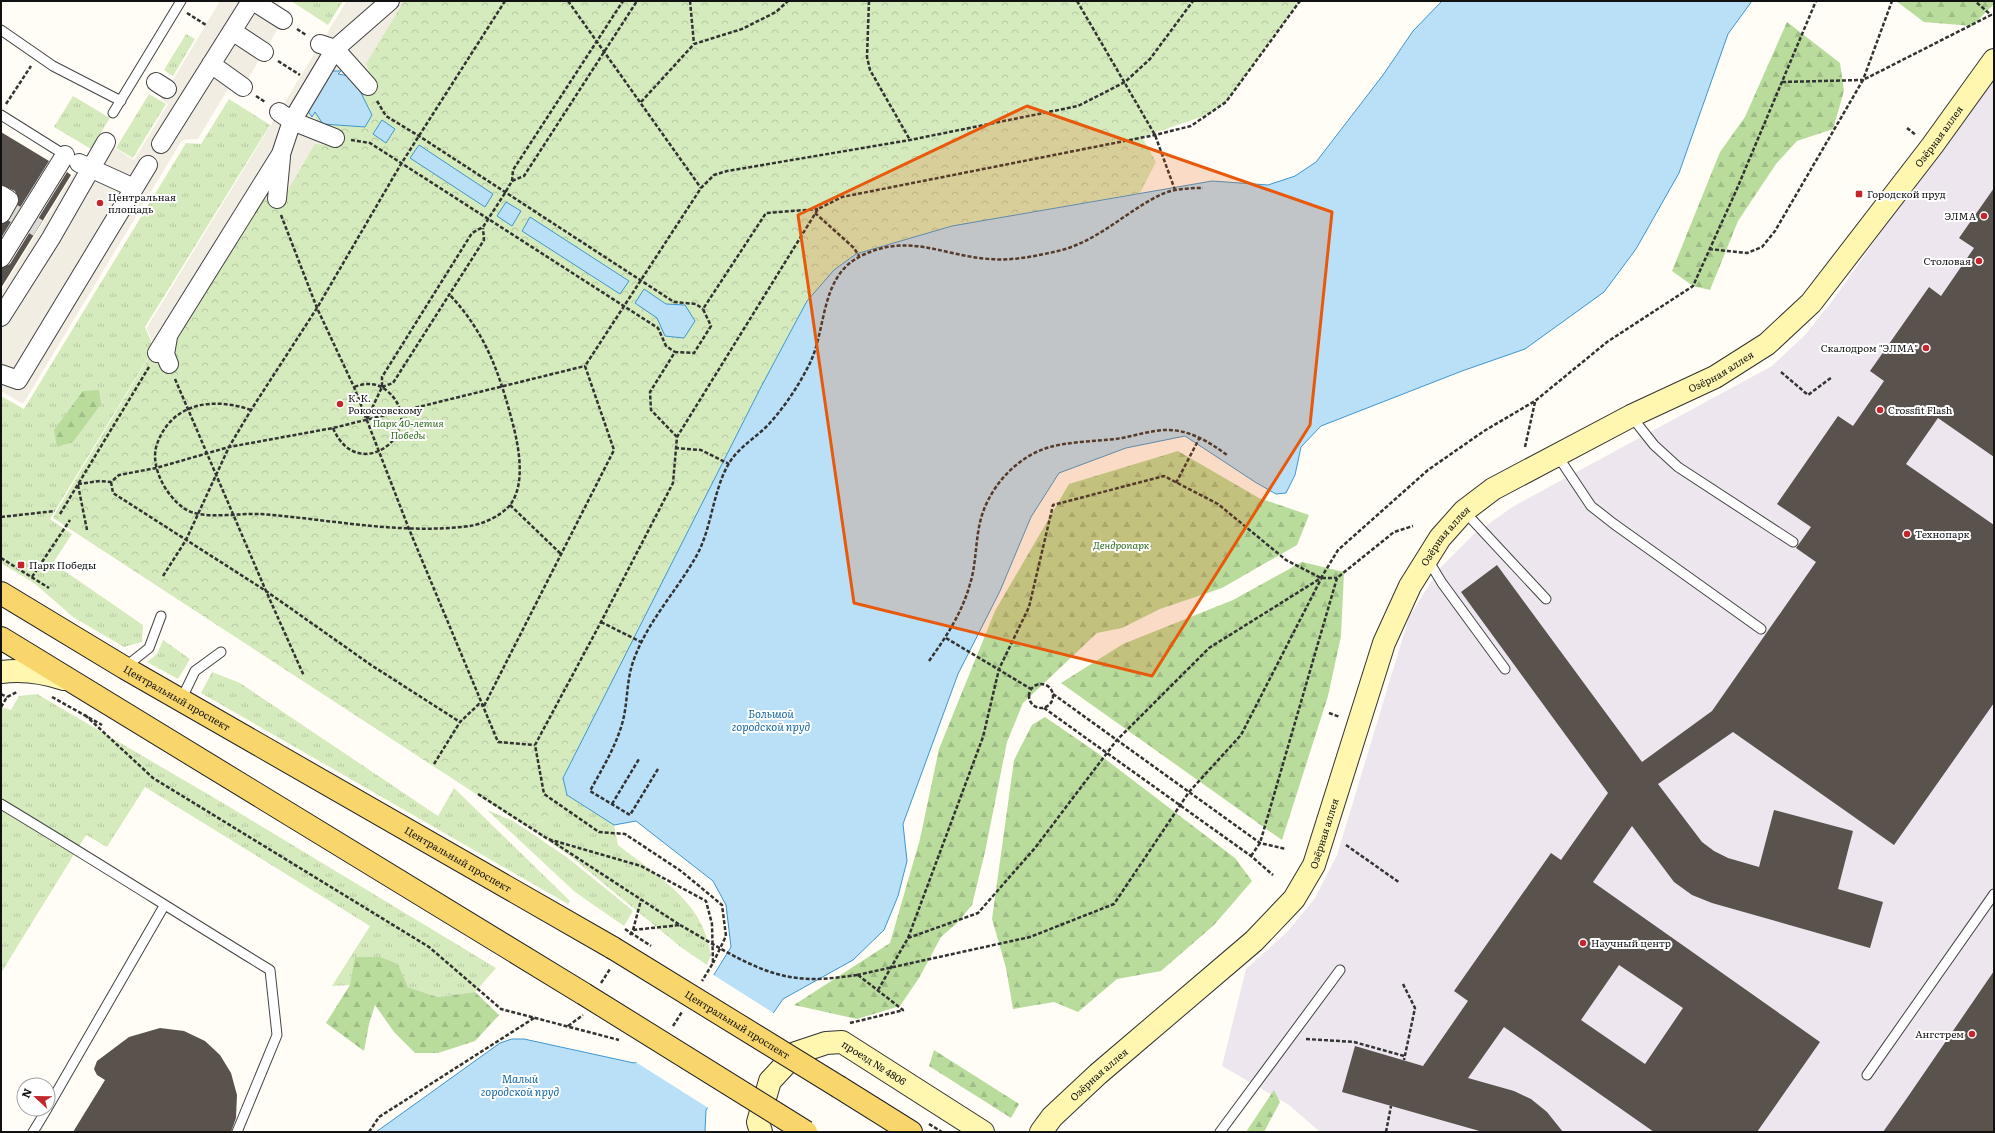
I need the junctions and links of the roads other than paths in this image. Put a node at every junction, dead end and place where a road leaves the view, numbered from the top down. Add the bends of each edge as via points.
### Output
1 (181, 1) edge
2 (252, 1) edge
3 (390, 1) edge
4 (283, 20) road end
5 (1, 30) edge
6 (232, 31) junction
7 (327, 47) junction
8 (264, 52) road end
9 (1994, 60) edge
10 (211, 64) junction
11 (368, 86) road end
12 (243, 87) road end
13 (121, 101) junction
14 (113, 113) dead end
15 (1, 115) edge
16 (285, 116) junction
17 (335, 138) road end
18 (106, 142) dead end
19 (161, 144) dead end
20 (281, 154) junction
21 (78, 163) junction
22 (148, 165) dead end
23 (134, 188) junction
24 (277, 199) dead end
25 (1, 258) edge
26 (1, 317) edge
27 (167, 366) road end
28 (1, 374) edge
29 (1631, 416) junction
30 (1557, 454) junction
31 (1464, 511) junction
32 (1793, 542) dead end
33 (1427, 558) junction
34 (1, 593) edge
35 (1546, 599) dead end
36 (161, 616) dead end
37 (1761, 629) dead end
38 (1, 638) edge
39 (220, 652) dead end
40 (125, 668) junction
41 (1505, 669) dead end
42 (1, 672) edge
43 (80, 685) junction
44 (181, 700) junction
45 (1, 804) edge
46 (1994, 894) edge
47 (164, 906) junction
48 (1340, 970) dead end
49 (1867, 1075) dead end
50 (56, 1092) edge
51 (42, 1117) edge
52 (33, 1132) edge
53 (237, 1132) edge
54 (761, 1132) edge
55 (806, 1132) edge
56 (911, 1132) edge
57 (983, 1132) edge
58 (1041, 1132) edge
59 (1220, 1132) edge

1 - 13 lane
2 - 4 street
2 - 6 street
3 - 7 street
5 - 13 lane via 38,56
6 - 8 street
6 - 10 street
7 - 11 street
7 - 16 street
9 - 29 street, Озёрная аллея via 1932,146 1811,303 1767,344 1747,357 1715,377
10 - 12 street
10 - 19 street
13 - 14 lane
15 - 21 lane
16 - 17 street
16 - 20 street
18 - 21 street
20 - 24 street
20 - 27 street via 168,334
21 - 23 street
21 - 25 street
21 - 26 street
22 - 23 street
23 - 28 street via 18,380
29 - 30 street, Озёрная аллея
29 - 32 lane via 1654,445 1678,467
30 - 31 street, Озёрная аллея via 1493,488
30 - 37 lane via 1591,506
31 - 33 street, Озёрная аллея via 1440,538
31 - 35 lane
33 - 41 lane via 1442,583
33 - 58 street, Озёрная аллея via 1410,586 1384,643 1314,864 1294,899 1254,941 1098,1074 1052,1117
34 - 40 main road, Центральный проспект
36 - 40 lane via 149,648
38 - 43 main road
39 - 44 lane via 195,671
40 - 44 main road, Центральный проспект
42 - 43 street via 16,670 45,673
43 - 55 main road, bridge
44 - 56 main road, Центральный проспект, bridge via 613,948
45 - 47 lane via 77,849
46 - 49 lane
47 - 50 lane
47 - 53 lane via 270,970 277,1035
48 - 59 lane
51 - 52 lane
54 - 57 street, проезд № 4806 via 758,1122 770,1080 796,1053 826,1043 842,1042

